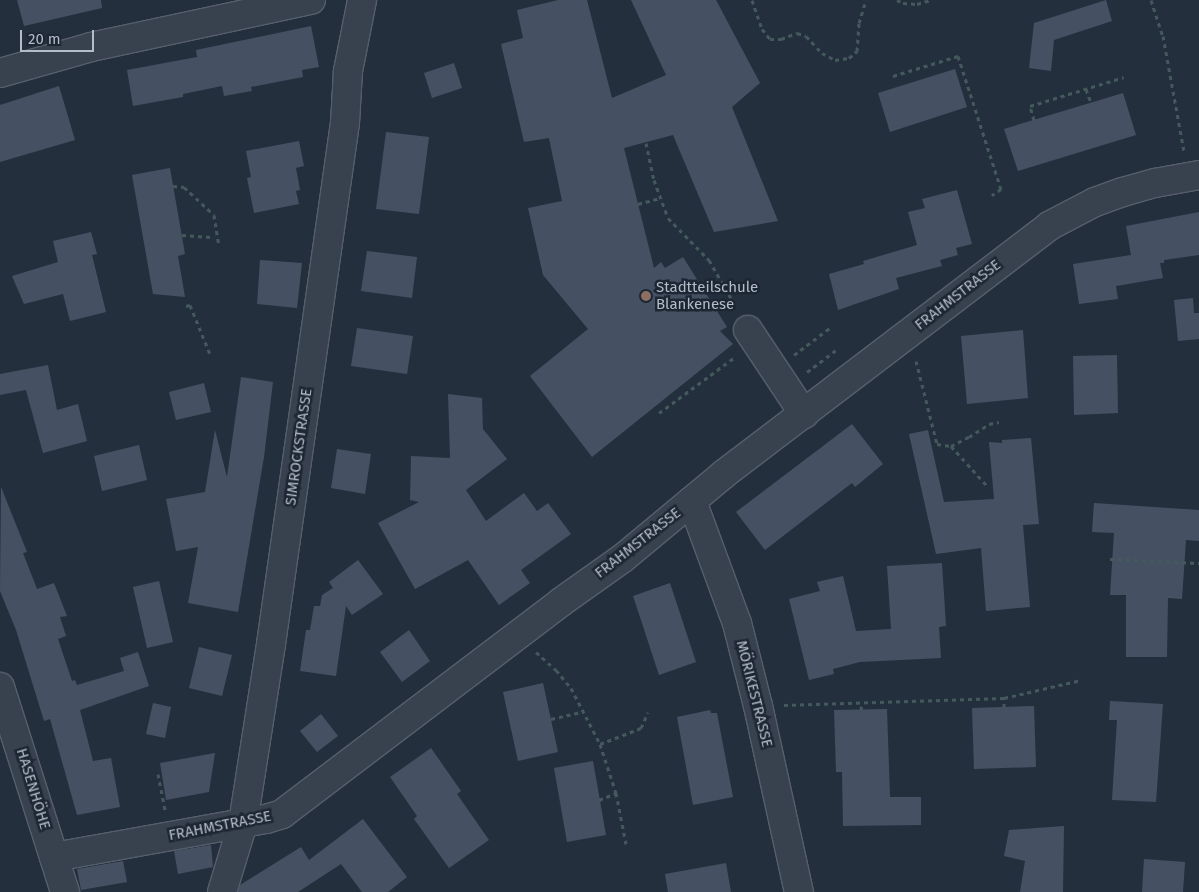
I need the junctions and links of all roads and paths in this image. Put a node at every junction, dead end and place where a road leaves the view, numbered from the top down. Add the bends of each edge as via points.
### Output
1 (311, 0) edge
2 (362, 0) edge
3 (752, 0) edge
4 (866, 0) edge
5 (897, 0) edge
6 (931, 0) edge
7 (1151, 0) edge
8 (0, 73) edge
9 (893, 76) dead end
10 (1124, 76) dead end
11 (1086, 89) junction
12 (1091, 103) dead end
13 (1034, 120) dead end
14 (646, 143) dead end
15 (1194, 176) edge
16 (173, 186) dead end
17 (992, 195) dead end
18 (660, 198) junction
19 (638, 204) dead end
20 (182, 235) dead end
21 (211, 237) dead end
22 (219, 246) dead end
23 (186, 306) dead end
24 (831, 327) dead end
25 (752, 336) junction
26 (838, 349) dead end
27 (210, 354) dead end
28 (915, 358) dead end
29 (774, 370) junction
30 (802, 376) dead end
31 (659, 413) dead end
32 (804, 414) junction
33 (1000, 422) dead end
34 (951, 446) junction
35 (988, 487) dead end
36 (692, 501) junction
37 (1110, 559) dead end
38 (1199, 564) edge
39 (533, 648) dead end
40 (1081, 680) dead end
41 (0, 687) edge
42 (1004, 698) junction
43 (862, 703) junction
44 (758, 706) junction
45 (1004, 707) dead end
46 (861, 710) dead end
47 (582, 712) junction
48 (648, 712) dead end
49 (551, 719) dead end
50 (600, 744) junction
51 (158, 774) dead end
52 (616, 793) junction
53 (599, 800) dead end
54 (166, 816) dead end
55 (243, 823) junction
56 (626, 844) dead end
57 (54, 857) junction
58 (65, 892) edge
59 (222, 892) edge
60 (798, 892) edge

1 - 8 street via 91,47
2 - 55 street, SIMROCKSTRASSE via 350,58 345,123
3 - 4 path via 762,29 770,38 782,39 796,33 806,36 822,53 835,60 849,58 857,51
5 - 6 path via 903,4
7 - 15 path via 1163,36
9 - 17 path via 958,56 1001,189
10 - 11 path
11 - 12 path
11 - 13 path via 1030,106
14 - 18 path
15 - 32 street, FRAHMSTRASSE via 1155,183 1095,202 1049,226
16 - 22 path via 184,187 214,215
18 - 19 path
18 - 25 path via 668,218 709,260
20 - 21 path
23 - 27 path via 190,306
24 - 29 path
25 - 29 street
25 - 31 path
26 - 30 path
28 - 34 path via 937,444
29 - 32 street
32 - 36 street, FRAHMSTRASSE
33 - 34 path via 989,424
34 - 35 path
36 - 44 street, MÖRIKESTRASSE via 737,623
36 - 55 street, FRAHMSTRASSE via 623,558 560,602 282,814
37 - 38 path
39 - 47 path via 571,688
40 - 42 path
41 - 57 street, HASENHÖHE
42 - 43 path
42 - 45 path
43 - 44 path
43 - 46 path
44 - 60 street, MÖRIKESTRASSE
47 - 49 path
47 - 50 path
48 - 50 path via 641,728
50 - 52 path
51 - 54 path
52 - 53 path
52 - 56 path
55 - 57 street, FRAHMSTRASSE
55 - 59 street, SIMROCKSTRASSE
57 - 58 street, HASENHÖHE

